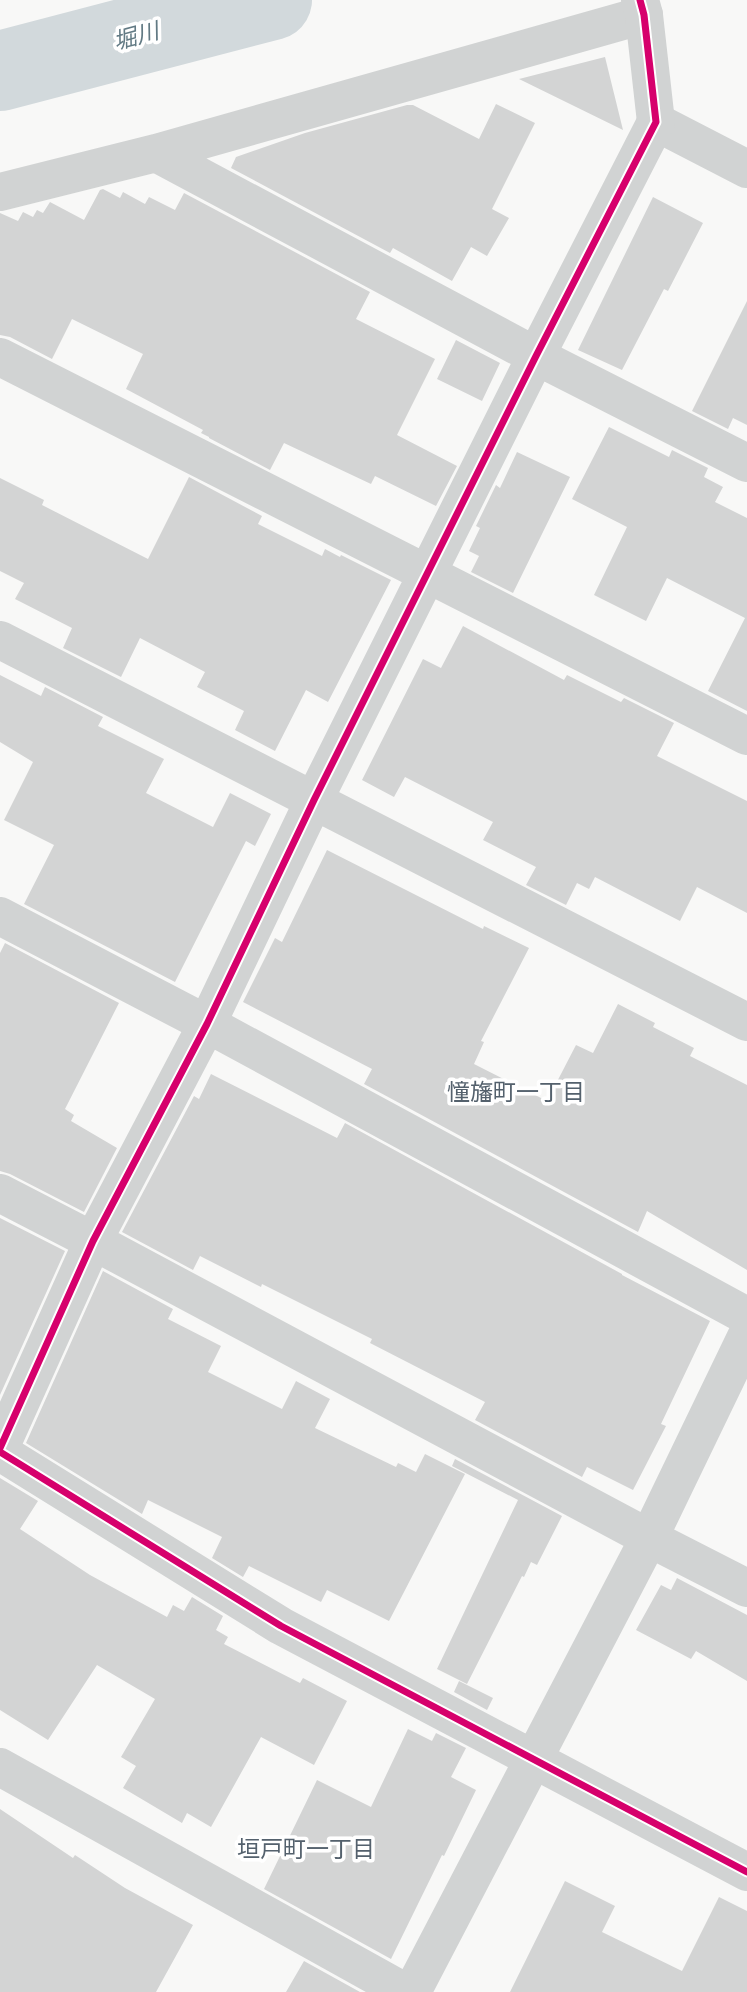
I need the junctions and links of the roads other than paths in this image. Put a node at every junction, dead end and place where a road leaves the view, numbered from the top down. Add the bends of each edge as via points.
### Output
1 (642, 7) edge
2 (656, 122) junction
3 (156, 153) junction
4 (747, 169) edge
5 (0, 192) edge
6 (536, 356) junction
7 (0, 357) edge
8 (747, 463) edge
9 (428, 574) junction
10 (0, 640) edge
11 (747, 736) edge
12 (314, 800) junction
13 (0, 916) edge
14 (747, 1022) edge
15 (207, 1024) junction
16 (0, 1193) edge
17 (93, 1241) junction
18 (747, 1316) edge
19 (747, 1335) edge
20 (0, 1450) edge
21 (649, 1538) junction
22 (747, 1588) edge
23 (533, 1758) junction
24 (0, 1767) edge
25 (747, 1872) edge
26 (405, 1992) edge
27 (412, 1992) edge

1 - 2 street
1 - 3 street
2 - 4 street
2 - 6 street
3 - 5 street
3 - 6 street
6 - 8 street
6 - 9 street
7 - 9 street
9 - 11 street
9 - 12 street
10 - 12 street
12 - 14 street
12 - 15 street
13 - 15 street
15 - 17 street
15 - 18 street
16 - 17 street
17 - 20 street
17 - 21 street
19 - 21 street
20 - 23 street via 281,1626
21 - 22 street
21 - 23 street
23 - 25 street
23 - 27 street
24 - 26 street

